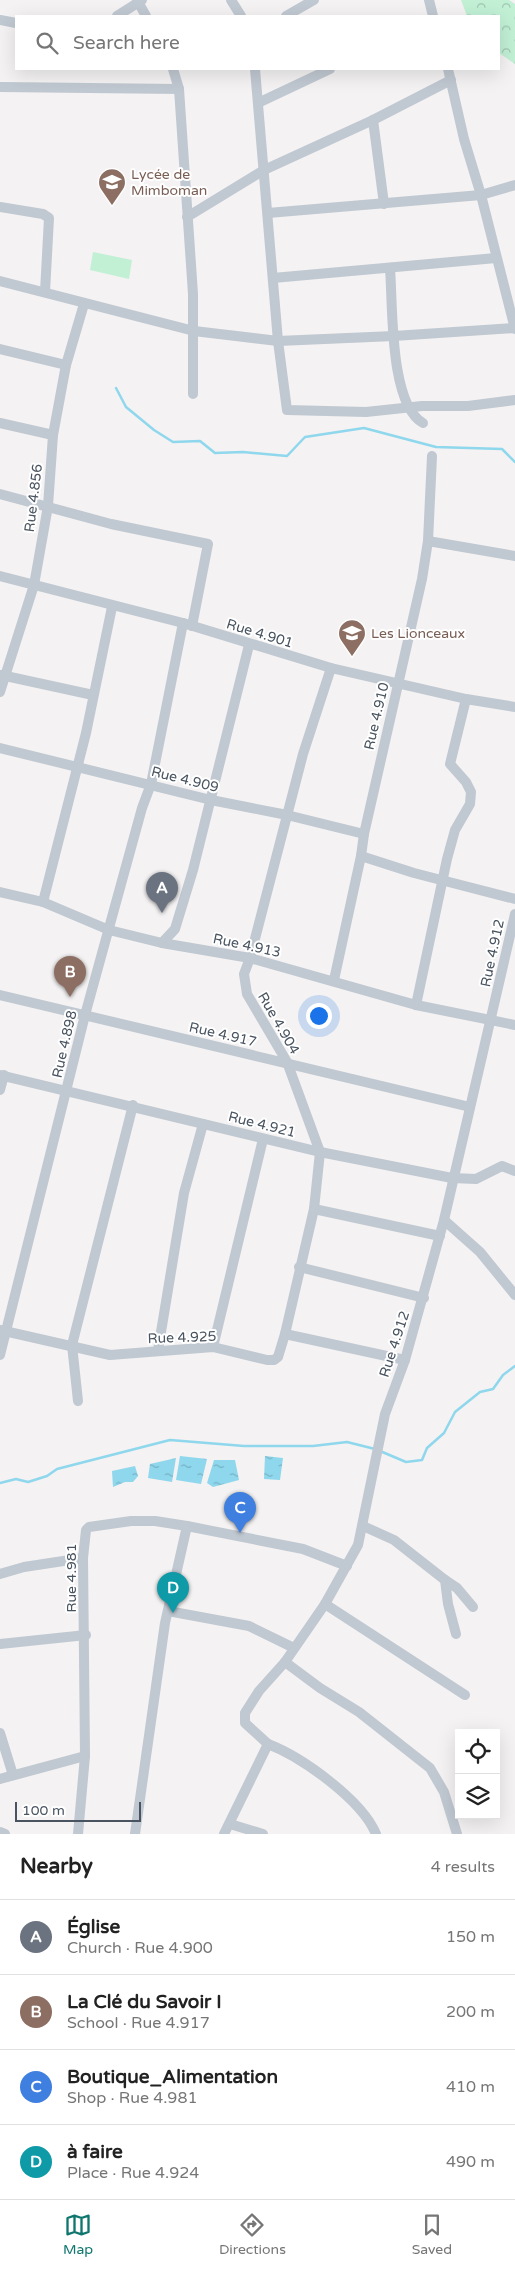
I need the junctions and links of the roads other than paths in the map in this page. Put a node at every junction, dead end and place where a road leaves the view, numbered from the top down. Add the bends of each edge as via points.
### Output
1 (232, 0) edge
2 (314, 0) edge
3 (428, 0) edge
4 (139, 1) edge
5 (118, 15) edge
6 (146, 15) edge
7 (240, 15) edge
8 (288, 15) edge
9 (433, 15) edge
10 (0, 20) edge
11 (15, 24) edge
12 (172, 70) edge
13 (255, 70) edge
14 (328, 70) edge
15 (448, 70) edge
16 (451, 80) junction
17 (0, 87) edge
18 (179, 89) junction
19 (258, 104) junction
20 (373, 120) junction
21 (264, 170) junction
22 (515, 185) edge
23 (481, 196) junction
24 (384, 204) junction
25 (0, 207) edge
26 (268, 213) junction
27 (187, 217) junction
28 (496, 258) junction
29 (390, 269) junction
30 (273, 278) junction
31 (0, 281) edge
32 (45, 292) junction
33 (84, 304) junction
34 (515, 328) edge
35 (194, 332) junction
36 (394, 336) junction
37 (278, 341) junction
38 (0, 349) edge
39 (66, 364) junction
40 (193, 394) dead end
41 (515, 400) edge
42 (408, 408) junction
43 (0, 423) edge
44 (423, 423) dead end
45 (53, 435) junction
46 (432, 456) dead end
47 (0, 494) edge
48 (48, 506) junction
49 (428, 541) junction
50 (515, 556) edge
51 (0, 576) edge
52 (34, 585) junction
53 (112, 607) junction
54 (187, 625) junction
55 (248, 645) junction
56 (331, 668) junction
57 (3, 676) edge
58 (397, 683) junction
59 (0, 692) edge
60 (94, 695) junction
61 (466, 699) junction
62 (515, 707) edge
63 (0, 748) edge
64 (78, 768) junction
65 (150, 784) junction
66 (211, 800) junction
67 (287, 815) junction
68 (364, 834) junction
69 (362, 856) junction
70 (443, 880) junction
71 (0, 892) edge
72 (515, 899) edge
73 (43, 902) junction
74 (515, 914) edge
75 (109, 930) junction
76 (162, 943) junction
77 (250, 958) junction
78 (334, 980) junction
79 (0, 995) edge
80 (416, 1004) junction
81 (84, 1015) junction
82 (492, 1020) junction
83 (515, 1025) edge
84 (286, 1062) junction
85 (2, 1075) edge
86 (0, 1090) edge
87 (68, 1090) junction
88 (133, 1106) junction
89 (470, 1107) junction
90 (204, 1124) junction
91 (263, 1139) junction
92 (320, 1152) junction
93 (515, 1171) edge
94 (452, 1178) junction
95 (314, 1209) junction
96 (444, 1220) junction
97 (440, 1236) junction
98 (300, 1267) junction
99 (515, 1294) edge
100 (424, 1298) junction
101 (4, 1331) edge
102 (285, 1334) junction
103 (72, 1345) junction
104 (213, 1346) junction
105 (158, 1350) junction
106 (0, 1355) edge
107 (405, 1360) junction
108 (78, 1401) dead end
109 (188, 1526) junction
110 (363, 1526) junction
111 (83, 1558) junction
112 (347, 1566) junction
113 (0, 1574) edge
114 (446, 1580) junction
115 (325, 1604) junction
116 (473, 1607) dead end
117 (168, 1611) junction
118 (456, 1634) dead end
119 (86, 1635) junction
120 (0, 1644) edge
121 (294, 1648) junction
122 (285, 1662) junction
123 (465, 1695) dead end
124 (0, 1733) edge
125 (268, 1744) junction
126 (85, 1756) junction
127 (13, 1774) junction
128 (0, 1779) edge
129 (230, 1824) junction
130 (0, 1832) edge
131 (5, 1834) edge
132 (78, 1834) edge
133 (135, 1834) edge
134 (224, 1834) edge
135 (263, 1834) edge
136 (376, 1834) edge
137 (457, 1834) edge

1 - 7 street
2 - 8 street
3 - 9 street
4 - 5 street
4 - 6 street
10 - 11 street
12 - 18 street
13 - 19 street
14 - 19 street
15 - 16 street
16 - 20 street
16 - 23 street
17 - 18 street
18 - 27 street
19 - 21 street
20 - 21 street
20 - 24 street
21 - 26 street
21 - 27 street
22 - 23 street
23 - 24 street
23 - 28 street
24 - 26 street
25 - 32 street via 43,214 49,218
26 - 30 street
27 - 35 street
28 - 29 street
28 - 34 street
29 - 30 street
29 - 36 street
30 - 37 street
31 - 32 street
32 - 33 street
33 - 35 street
33 - 39 street, Rue 4.856
34 - 36 street
35 - 37 street
35 - 40 street
36 - 37 street
36 - 42 street via 395,362
37 - 42 street via 287,410 366,412
38 - 39 street
39 - 45 street, Rue 4.856
41 - 42 street
42 - 44 street
43 - 45 street
45 - 48 street, Rue 4.856
46 - 49 street, Rue 4.910
47 - 48 street
48 - 52 street, Rue 4.856
48 - 54 street, Rue 4.898 via 111,524 208,544
49 - 50 street
49 - 58 street, Rue 4.910 via 410,640
51 - 52 street, Rue 4.901
52 - 53 street, Rue 4.901
52 - 57 street, Rue 4.856
53 - 54 street, Rue 4.901
53 - 60 street
54 - 55 street, Rue 4.901
54 - 65 street, Rue 4.898
55 - 56 street, Rue 4.901
55 - 66 street
56 - 58 street, Rue 4.901
56 - 67 street, Rue 4.904
57 - 59 street, Rue 4.856
57 - 60 street
58 - 61 street, Rue 4.901
58 - 68 street, Rue 4.910
60 - 64 street
61 - 62 street, Rue 4.901
61 - 70 street via 450,764 471,792 470,804 455,830
63 - 64 street, Rue 4.909
64 - 65 street, Rue 4.909
64 - 73 street
65 - 66 street, Rue 4.909
65 - 75 street, Rue 4.898
66 - 67 street, Rue 4.909
66 - 76 street via 176,929
67 - 68 street, Rue 4.909
67 - 77 street, Rue 4.904
68 - 69 street, Rue 4.910
69 - 70 street
69 - 78 street, Rue 4.910
70 - 72 street
70 - 80 street
71 - 73 street, Rue 4.913
73 - 75 street, Rue 4.913
74 - 82 street, Rue 4.912
75 - 76 street, Rue 4.913
75 - 81 street, Rue 4.898
76 - 77 street, Rue 4.913
77 - 78 street, Rue 4.913
77 - 84 street, Rue 4.904 via 244,974 247,994
78 - 80 street, Rue 4.913
79 - 81 street, Rue 4.917
80 - 82 street, Rue 4.913
81 - 84 street, Rue 4.917
81 - 87 street, Rue 4.898
82 - 83 street, Rue 4.913
82 - 89 street, Rue 4.912
84 - 89 street, Rue 4.917
84 - 92 street, Rue 4.904
85 - 86 street
85 - 87 street, Rue 4.921
87 - 88 street, Rue 4.921
87 - 101 street, Rue 4.898
88 - 90 street, Rue 4.921
88 - 103 street
89 - 94 street, Rue 4.912
90 - 91 street, Rue 4.921
90 - 105 street via 184,1193
91 - 92 street, Rue 4.921
91 - 104 street
92 - 94 street, Rue 4.921
92 - 95 street, Rue 4.904
93 - 94 street, Rue 4.921 via 502,1166 476,1179
94 - 96 street, Rue 4.912
95 - 97 street
95 - 98 street, Rue 4.904
96 - 97 street, Rue 4.912
96 - 99 street via 480,1252
97 - 100 street, Rue 4.912
98 - 100 street
98 - 102 street, Rue 4.904
100 - 107 street, Rue 4.912
101 - 103 street, Rue 4.925
101 - 106 street, Rue 4.898
102 - 104 street, Rue 4.925 via 278,1357 274,1360
102 - 107 street
103 - 105 street, Rue 4.925 via 110,1355
103 - 108 street
104 - 105 street, Rue 4.925
107 - 110 street, Rue 4.912 via 385,1414
109 - 111 street, Rue 4.981 via 131,1521 89,1527 85,1533
109 - 112 street, Rue 4.981 via 304,1549
109 - 117 street
110 - 112 street, Rue 4.912
110 - 114 street via 394,1540
111 - 113 street
111 - 119 street, Rue 4.981
112 - 115 street, Rue 4.912
114 - 116 street via 458,1588
114 - 118 street
115 - 121 street, Rue 4.912
115 - 123 street
117 - 121 street via 250,1626
117 - 133 street
119 - 120 street
119 - 126 street, Rue 4.981
121 - 122 street, Rue 4.912
122 - 125 street, Rue 4.912 via 259,1691 245,1713 246,1723
122 - 137 street via 360,1712 430,1768 444,1792
124 - 127 street
125 - 129 street
125 - 136 street, Rue 4.912 via 287,1751 332,1785 356,1806
126 - 127 street
126 - 132 street, Rue 4.981
127 - 128 street
129 - 134 street
129 - 135 street
130 - 131 street

